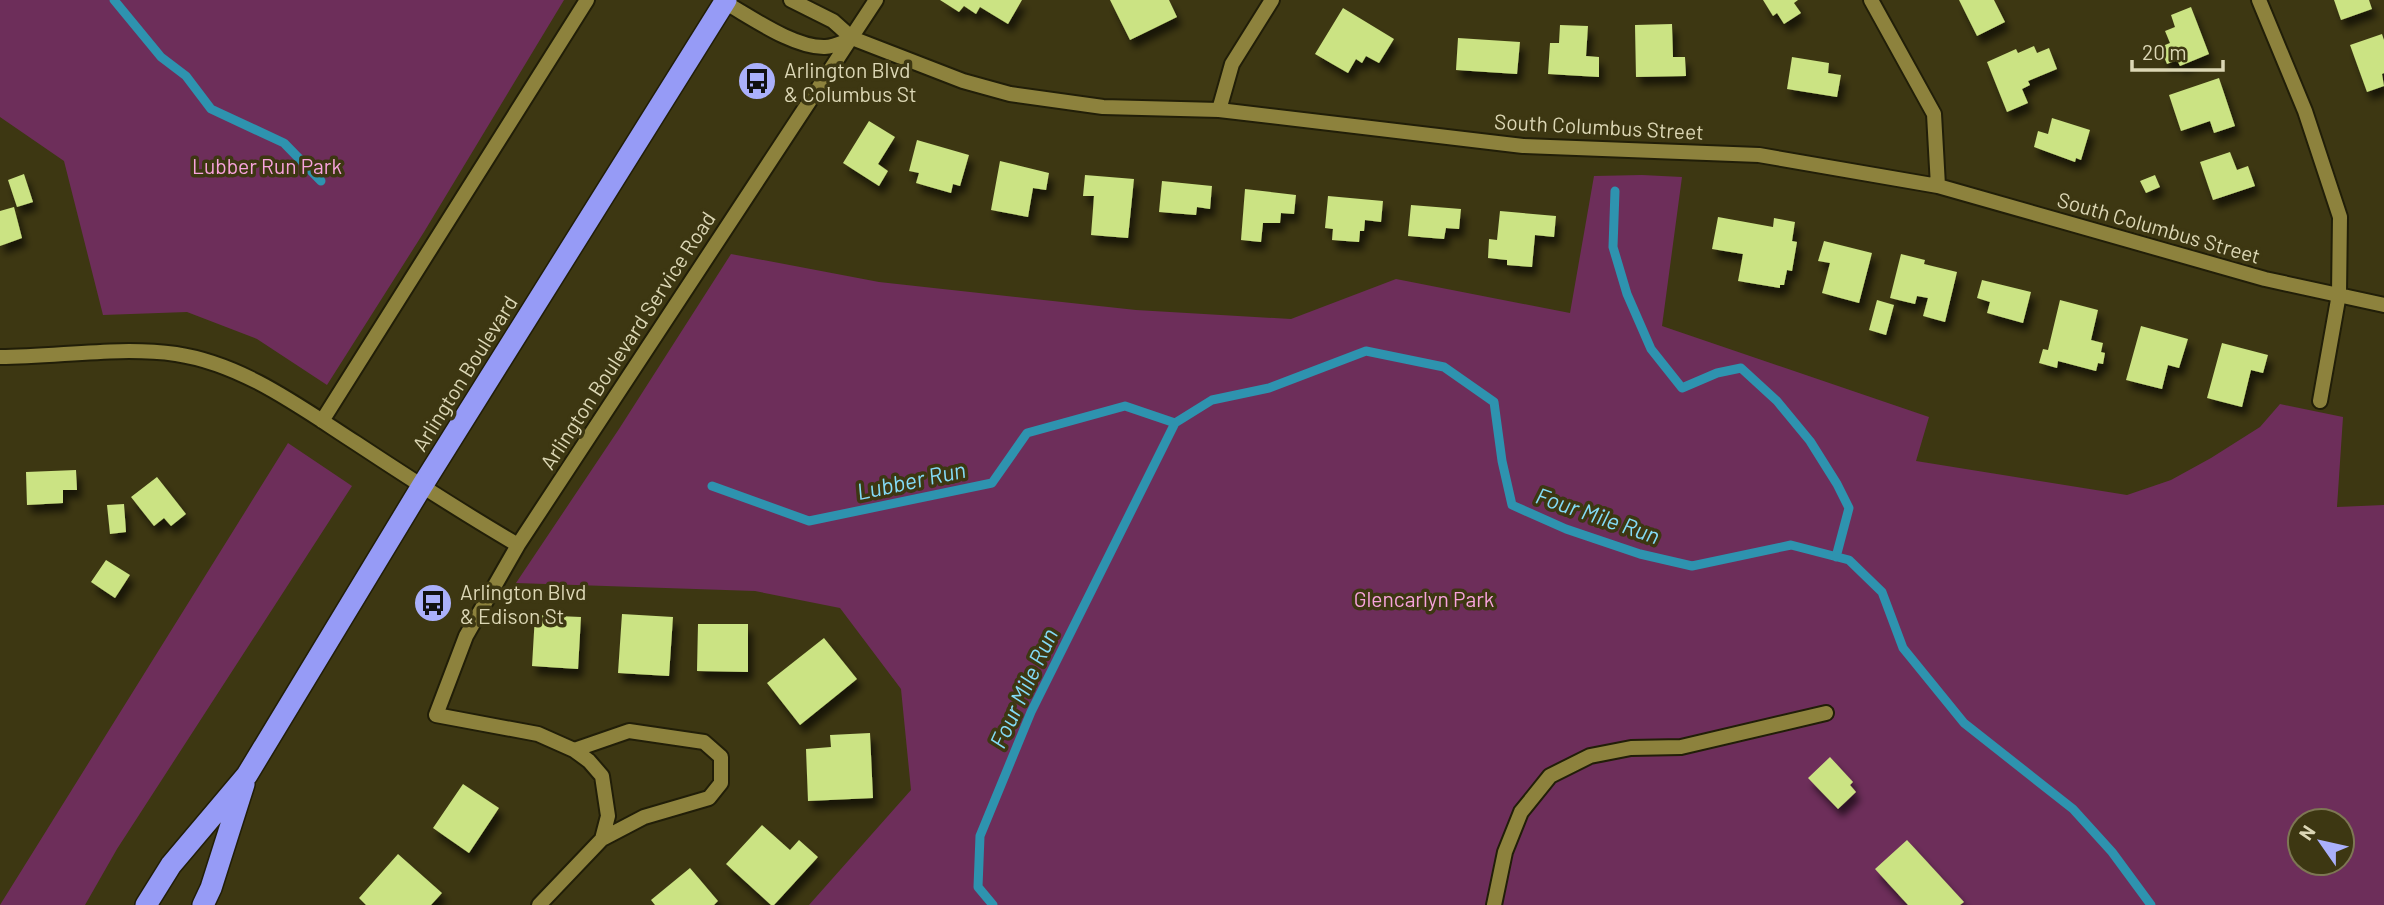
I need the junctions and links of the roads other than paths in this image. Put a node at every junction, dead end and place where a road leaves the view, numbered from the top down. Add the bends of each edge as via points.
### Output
1 (587, 0) edge
2 (791, 0) edge
3 (876, 0) edge
4 (1272, 0) edge
5 (1871, 0) edge
6 (2259, 0) edge
7 (725, 1) edge
8 (852, 38) junction
9 (1219, 110) junction
10 (1938, 186) junction
11 (2339, 294) junction
12 (2384, 305) edge
13 (0, 357) edge
14 (2320, 401) dead end
15 (322, 421) junction
16 (422, 486) junction
17 (518, 545) junction
18 (1826, 713) dead end
19 (573, 750) junction
20 (247, 775) junction
21 (602, 839) junction
22 (146, 905) edge
23 (203, 905) edge
24 (539, 905) edge
25 (1493, 905) edge

1 - 15 street
2 - 8 street, South Columbus Street via 833,21
3 - 8 street, Arlington Boulevard Service Road
4 - 9 street via 1232,64
5 - 10 street via 1934,114
6 - 11 street via 2305,111 2340,217
7 - 8 street via 810,44 827,47
7 - 16 highway, Arlington Boulevard
8 - 9 street, South Columbus Street via 1010,94 1103,107
8 - 17 street, Arlington Boulevard Service Road
9 - 10 street, South Columbus Street via 1523,146 1759,155
10 - 11 street, South Columbus Street via 2266,279
11 - 12 street, South Columbus Street
11 - 14 street
13 - 15 street via 176,354 253,379
15 - 16 street
16 - 17 street
16 - 20 highway, Arlington Boulevard
17 - 19 street, Arlington Boulevard Service Road via 466,636 436,715 538,734
18 - 25 street via 1681,747 1631,748 1590,756 1550,776 1521,812 1505,852
19 - 21 street via 601,776 608,816
19 - 21 street via 629,732 704,742 721,757 721,783 709,798 644,817
20 - 22 highway, Arlington Boulevard via 171,865
20 - 23 highway, Arlington Boulevard
21 - 24 street

